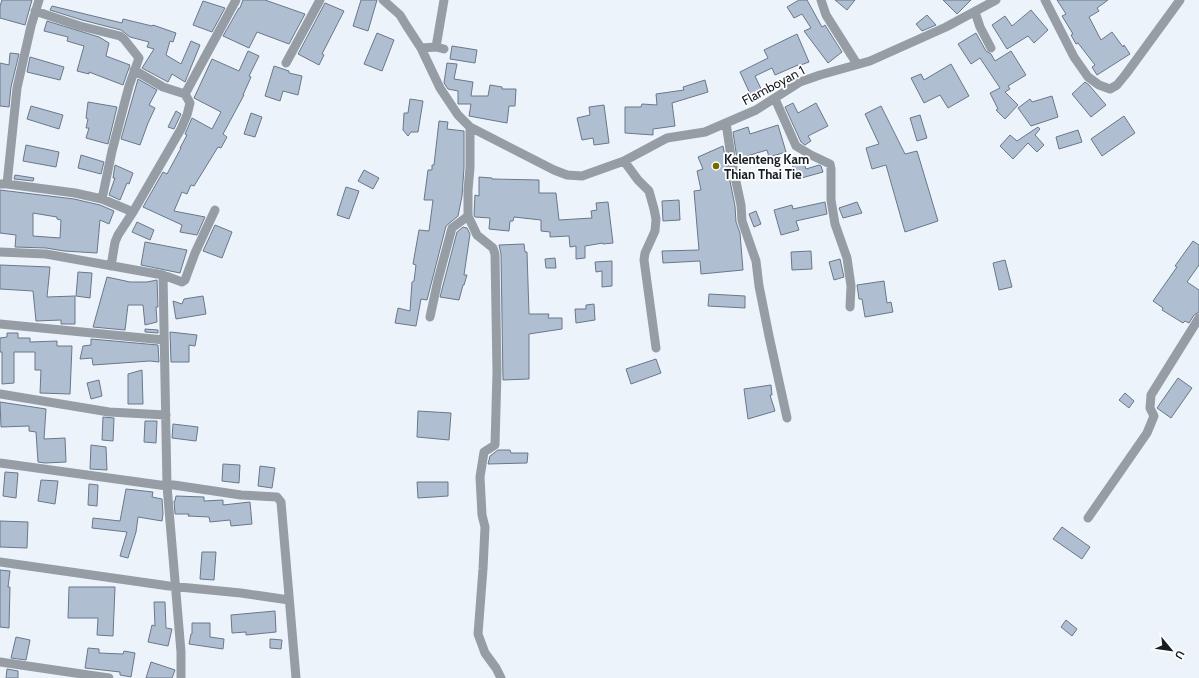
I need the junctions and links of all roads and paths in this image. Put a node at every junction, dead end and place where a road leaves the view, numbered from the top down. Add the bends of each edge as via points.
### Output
1 (39, 0) edge
2 (236, 0) edge
3 (320, 0) edge
4 (383, 0) edge
5 (444, 0) edge
6 (821, 0) edge
7 (996, 0) edge
8 (1045, 0) edge
9 (1180, 0) edge
10 (35, 11) junction
11 (975, 12) junction
12 (421, 48) junction
13 (991, 48) dead end
14 (286, 63) dead end
15 (857, 64) junction
16 (134, 70) junction
17 (186, 94) junction
18 (775, 99) junction
19 (726, 123) junction
20 (470, 127) junction
21 (624, 161) junction
22 (4, 184) edge
23 (102, 199) junction
24 (215, 210) dead end
25 (133, 212) junction
26 (468, 216) junction
27 (0, 252) edge
28 (111, 266) junction
29 (163, 275) junction
30 (850, 307) dead end
31 (430, 317) dead end
32 (1199, 318) edge
33 (0, 324) edge
34 (164, 340) junction
35 (656, 348) dead end
36 (0, 394) edge
37 (166, 415) junction
38 (787, 418) dead end
39 (0, 463) edge
40 (167, 485) junction
41 (1088, 518) dead end
42 (0, 562) edge
43 (175, 586) junction
44 (289, 600) junction
45 (0, 662) edge
46 (109, 678) edge
47 (181, 678) edge
48 (296, 678) edge
49 (500, 678) edge

1 - 10 street
2 - 17 street
3 - 14 street
4 - 12 street via 400,15
5 - 12 street via 440,48
6 - 15 street via 826,15
7 - 11 street, Flamboyan 1
8 - 9 street via 1088,78 1110,89 1126,74
10 - 16 street via 120,36 138,56 139,61
10 - 22 street via 17,88
11 - 13 street
11 - 15 street, Flamboyan 1 via 870,61
12 - 20 street via 440,88 458,115
15 - 18 street, Flamboyan 1 via 800,82
16 - 17 street via 163,86
16 - 23 street
17 - 25 street via 190,103 181,129
18 - 19 street, Flamboyan 1
18 - 30 street via 796,146 830,164 831,200 851,286
19 - 21 street, Flamboyan 1 via 705,132 667,138
19 - 38 street via 742,221 756,261
20 - 21 street, Flamboyan 1 via 567,175 582,176
20 - 26 street
21 - 35 street via 649,191 656,219 655,231 644,260
22 - 23 street
23 - 25 street
24 - 29 street via 185,280 182,282
25 - 28 street via 115,242
26 - 31 street via 452,228
26 - 49 street via 477,235 493,248 495,254 495,445 484,452 480,477 485,527 478,634 485,653
27 - 28 street via 46,254
28 - 29 street
29 - 34 street
32 - 41 street via 1151,395 1150,408 1154,416 1147,433
33 - 34 street
34 - 37 street
36 - 37 street via 109,412
37 - 40 street
39 - 40 street
40 - 43 street
40 - 44 street via 280,499
42 - 43 street
43 - 44 street
43 - 47 street
44 - 48 street
45 - 46 street

